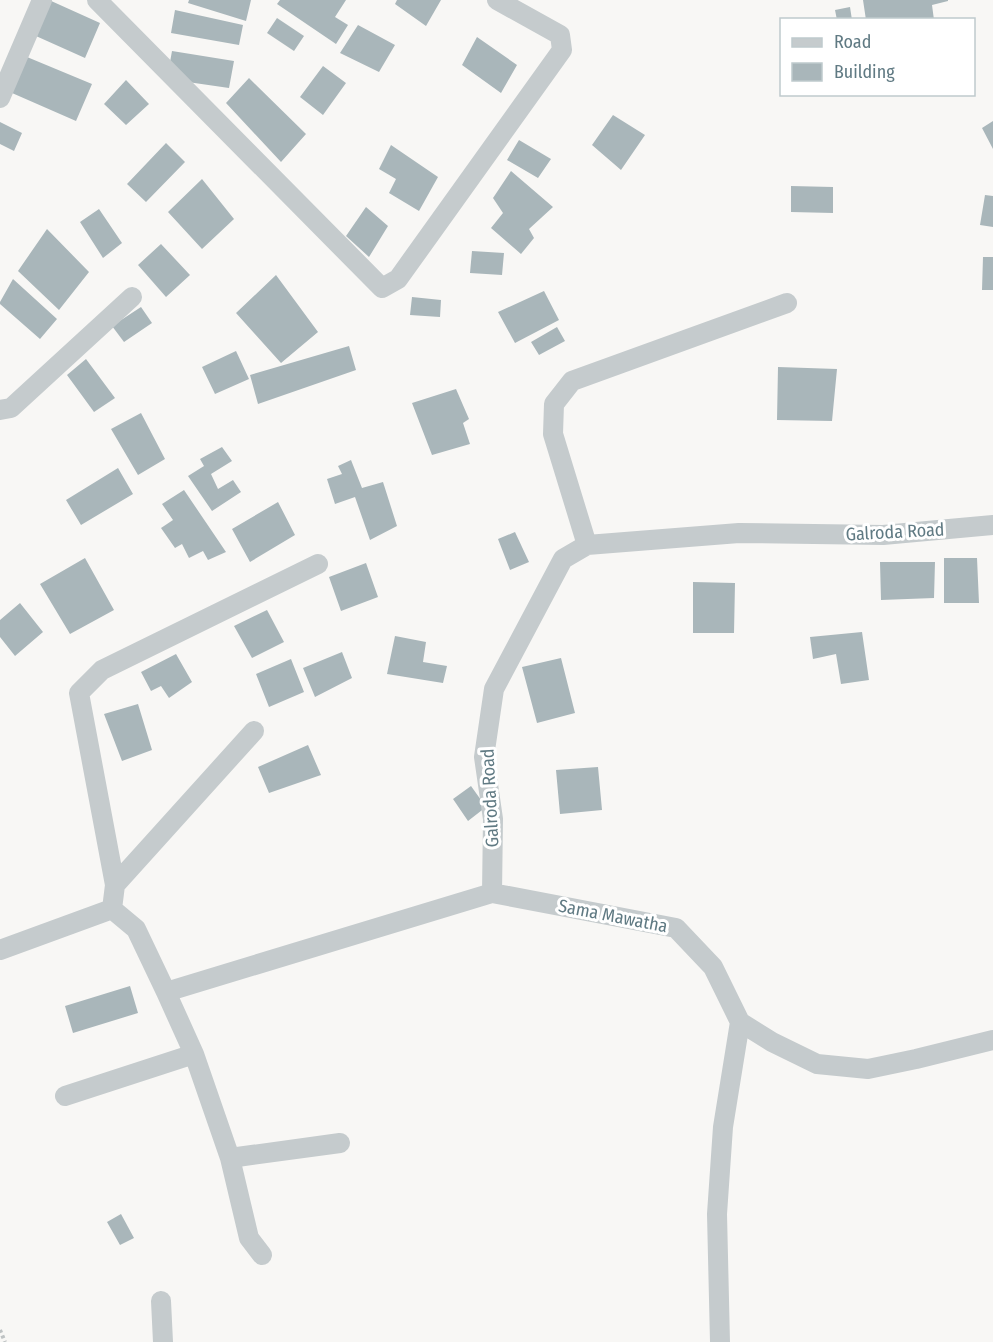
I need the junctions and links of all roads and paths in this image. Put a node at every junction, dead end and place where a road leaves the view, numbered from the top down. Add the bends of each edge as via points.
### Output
1 (42, 0) edge
2 (98, 0) edge
3 (497, 0) edge
4 (0, 98) edge
5 (132, 297) dead end
6 (787, 303) dead end
7 (0, 410) edge
8 (993, 525) edge
9 (586, 545) junction
10 (318, 564) dead end
11 (254, 731) dead end
12 (115, 885) junction
13 (492, 893) junction
14 (112, 909) junction
15 (0, 950) edge
16 (166, 992) junction
17 (740, 1022) junction
18 (993, 1040) edge
19 (194, 1054) junction
20 (65, 1096) dead end
21 (340, 1143) dead end
22 (230, 1158) junction
23 (262, 1255) dead end
24 (161, 1301) dead end
25 (0, 1330) edge
26 (5, 1342) edge
27 (164, 1342) edge
28 (720, 1342) edge

1 - 4 street
2 - 3 street via 382,288 398,279 562,51 560,35
5 - 7 street via 11,408
6 - 9 street via 572,381 554,404 552,434
8 - 9 street, Galroda Road via 883,536 739,533
9 - 13 street, Galroda Road via 563,559 494,689 484,757 493,819
10 - 12 street via 102,670 79,693
11 - 12 street
12 - 14 street
13 - 16 street
13 - 17 street, Sama Mawatha via 676,928 713,967
14 - 15 street
14 - 16 street via 136,929
16 - 19 street
17 - 18 street via 817,1064 868,1069
17 - 28 street via 723,1127 717,1214
19 - 20 street
19 - 22 street
21 - 22 street
22 - 23 street via 249,1238
24 - 27 street
25 - 26 path

